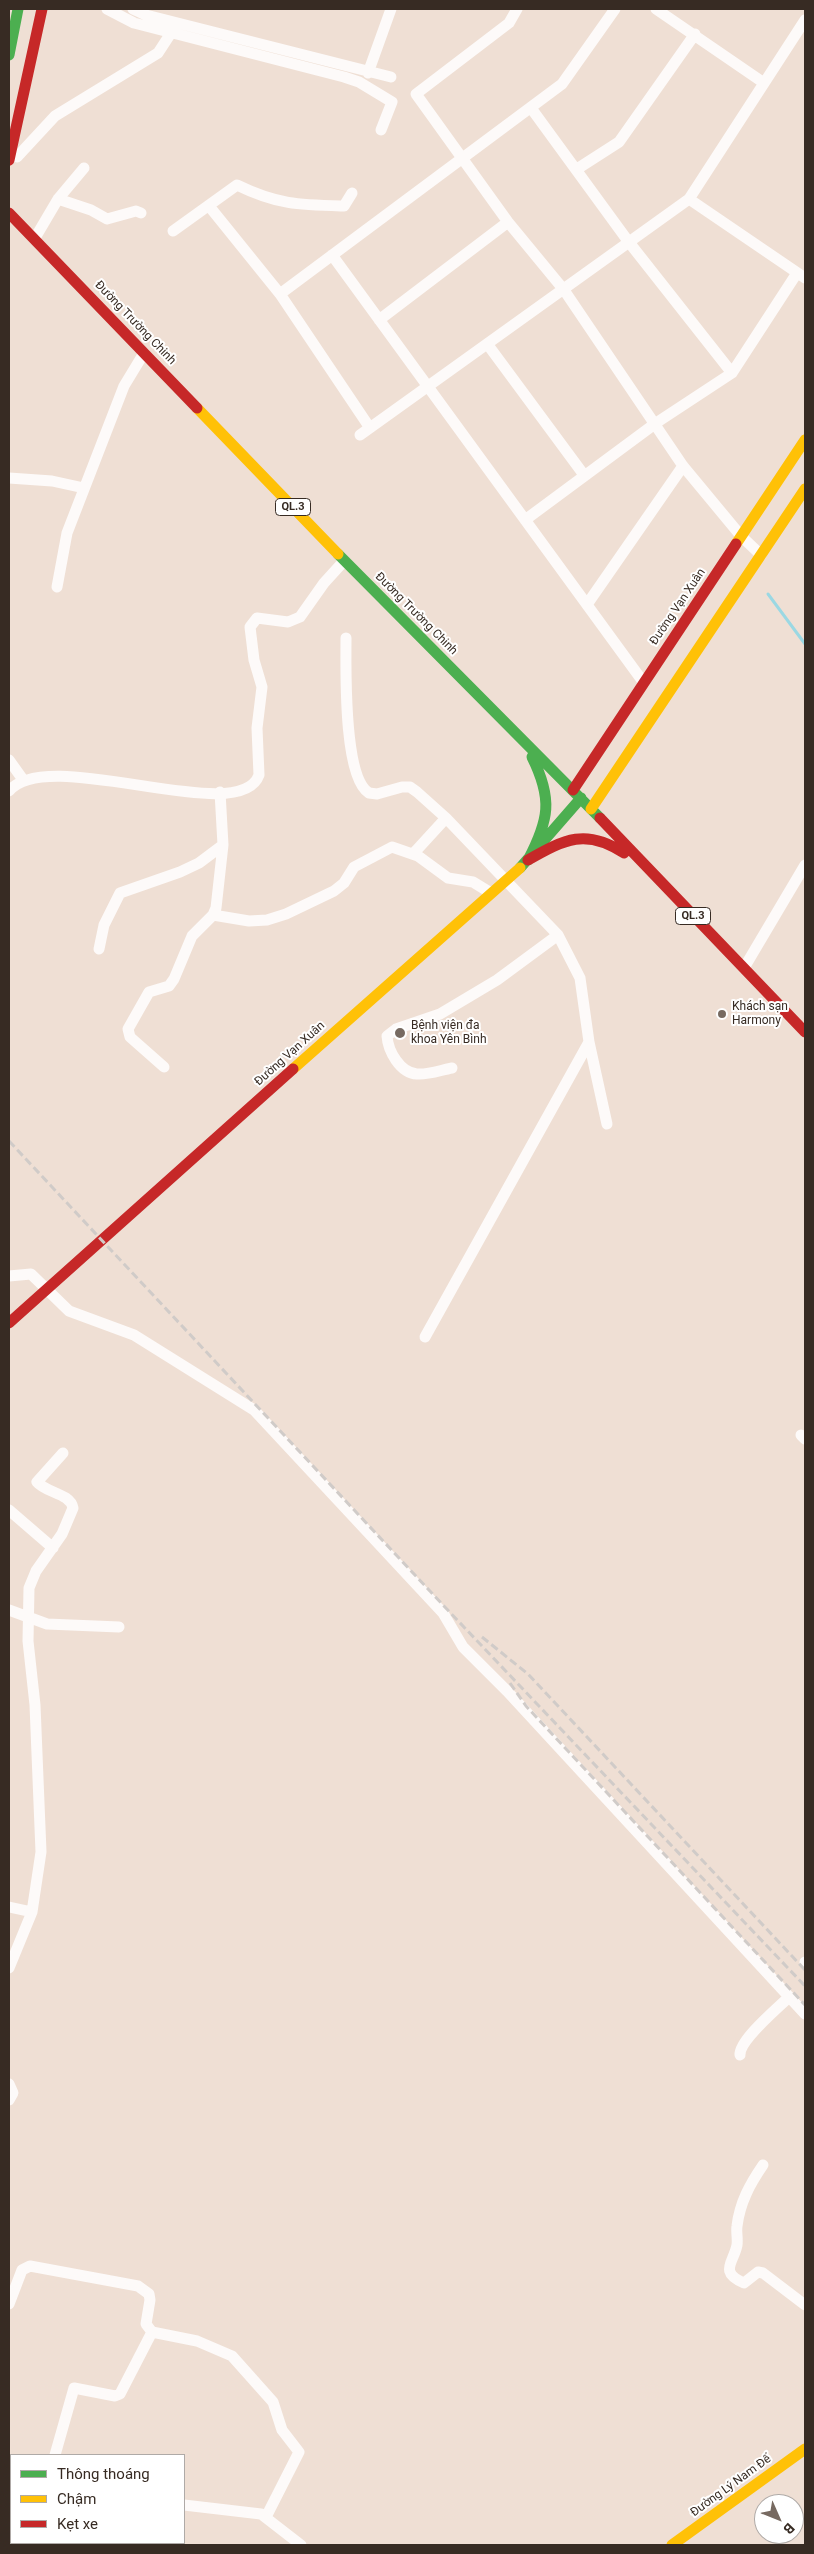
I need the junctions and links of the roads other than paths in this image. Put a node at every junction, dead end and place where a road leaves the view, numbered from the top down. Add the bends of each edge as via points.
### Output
1 (18, 9) edge
2 (42, 9) edge
3 (107, 9) edge
4 (133, 9) edge
5 (391, 9) edge
6 (517, 9) edge
7 (615, 9) edge
8 (656, 9) edge
9 (805, 20) edge
10 (171, 33) junction
11 (695, 34) junction
12 (9, 55) edge
13 (368, 73) junction
14 (391, 77) dead end
15 (764, 83) junction
16 (531, 108) junction
17 (381, 130) dead end
18 (462, 157) junction
19 (13, 159) edge
20 (84, 168) dead end
21 (577, 169) junction
22 (352, 193) dead end
23 (58, 199) junction
24 (689, 199) junction
25 (209, 206) junction
26 (9, 213) edge
27 (141, 213) dead end
28 (508, 222) junction
29 (173, 232) dead end
30 (35, 238) junction
31 (628, 241) junction
32 (332, 255) junction
33 (801, 275) edge
34 (564, 290) junction
35 (280, 294) junction
36 (379, 320) junction
37 (488, 345) junction
38 (144, 352) junction
39 (732, 373) junction
40 (429, 386) junction
41 (656, 423) junction
42 (370, 428) junction
43 (360, 435) dead end
44 (805, 440) edge
45 (683, 466) junction
46 (584, 476) junction
47 (9, 478) edge
48 (84, 488) junction
49 (805, 489) edge
50 (525, 520) junction
51 (741, 536) junction
52 (761, 555) junction
53 (344, 561) junction
54 (57, 587) dead end
55 (588, 603) junction
56 (346, 638) dead end
57 (644, 683) junction
58 (524, 742) junction
59 (9, 760) edge
60 (24, 781) junction
61 (9, 791) edge
62 (220, 792) junction
63 (577, 794) junction
64 (591, 810) junction
65 (446, 818) junction
66 (223, 845) junction
67 (413, 854) junction
68 (528, 860) junction
69 (805, 865) edge
70 (652, 874) junction
71 (506, 880) junction
72 (491, 893) junction
73 (213, 915) junction
74 (558, 935) junction
75 (99, 949) dead end
76 (744, 968) junction
77 (805, 1032) edge
78 (589, 1042) junction
79 (164, 1067) dead end
80 (452, 1068) dead end
81 (607, 1124) dead end
82 (9, 1276) edge
83 (9, 1324) edge
84 (425, 1337) dead end
85 (63, 1452) dead end
86 (9, 1510) edge
87 (53, 1548) junction
88 (9, 1610) edge
89 (28, 1617) junction
90 (119, 1627) dead end
91 (9, 1907) edge
92 (32, 1912) junction
93 (9, 1968) edge
94 (789, 1997) junction
95 (805, 2014) edge
96 (740, 2055) dead end
97 (9, 2084) edge
98 (9, 2100) edge
99 (762, 2165) dead end
100 (9, 2304) edge
101 (805, 2305) edge
102 (152, 2332) junction
103 (805, 2449) edge
104 (55, 2454) edge
105 (185, 2505) edge
106 (266, 2518) junction
107 (301, 2545) edge
108 (672, 2545) edge

1 - 12 main road
2 - 19 main road
3 - 10 street via 134,23
4 - 13 street via 156,18
5 - 13 street
6 - 18 street via 509,23 416,94
7 - 16 street via 562,84
8 - 11 street
9 - 15 street
10 - 17 street via 359,82 392,102
10 - 19 street via 158,53 55,116
11 - 15 street
11 - 21 street via 619,142
13 - 14 street
15 - 24 street
16 - 18 street
16 - 21 street
18 - 28 street
18 - 32 street
20 - 23 street
21 - 31 street
22 - 25 street via 344,206 318,206 279,203 237,185
23 - 27 street via 107,219 136,211
23 - 30 street
24 - 31 street
24 - 33 street
25 - 29 street
25 - 35 street
26 - 30 main road, Đường Trường Chinh / QL.3
28 - 34 street
28 - 36 street
30 - 38 main road, Đường Trường Chinh / QL.3
31 - 34 street
31 - 39 street
32 - 35 street
32 - 36 street
33 - 39 street
34 - 37 street
34 - 41 street
35 - 42 street
36 - 40 street
37 - 40 street
37 - 46 street
38 - 48 street via 124,386
38 - 53 main road, Đường Trường Chinh / QL.3
39 - 41 street
40 - 42 street
40 - 50 street
41 - 45 street
41 - 46 street
42 - 43 street
44 - 51 main road, Đường Vạn Xuân
45 - 51 street
45 - 55 street
46 - 50 street
47 - 48 street via 52,481
48 - 54 street via 67,534
49 - 52 main road
50 - 55 street
51 - 52 street
51 - 57 main road, Đường Vạn Xuân
52 - 64 main road
53 - 58 main road, Đường Trường Chinh / QL.3
53 - 62 street via 300,617 288,622 262,617 252,622 250,638 262,687 257,728 259,775 251,787
55 - 57 street
56 - 65 street via 345,693 357,779 368,793 410,788
57 - 63 main road, Đường Vạn Xuân
58 - 63 main road, Đường Trường Chinh / QL.3
58 - 68 main road via 545,784 548,806 547,822
59 - 60 street
60 - 61 street
60 - 62 street via 70,776 189,793
62 - 66 street
63 - 64 main road, Đường Trường Chinh / QL.3
63 - 68 main road, Đường Vạn Xuân
64 - 70 main road, Đường Trường Chinh / QL.3
65 - 67 street
65 - 71 street
66 - 73 street
66 - 75 street via 180,872 120,893 104,925
67 - 72 street via 448,878 473,882
67 - 73 street via 392,847 382,851 354,867 344,883 334,891 267,920 249,921
68 - 70 main road via 560,842 592,837 606,840
68 - 71 main road, Đường Vạn Xuân
69 - 76 street
70 - 76 main road, Đường Trường Chinh / QL.3
71 - 72 main road, Đường Vạn Xuân
71 - 74 street
72 - 83 main road, Đường Vạn Xuân
73 - 79 street via 192,936 170,986 149,992 128,1029 130,1038
74 - 78 street via 580,978
74 - 80 street via 497,980 440,1014 396,1029 387,1036 393,1056 415,1074
76 - 77 main road, Đường Trường Chinh / QL.3
78 - 81 street
78 - 84 street
82 - 94 street via 31,1274 69,1311 134,1335 260,1415 442,1613 463,1648 507,1691
85 - 87 street via 37,1482 73,1504
86 - 87 street
87 - 89 street via 30,1579
88 - 89 street
89 - 90 street via 47,1624
89 - 92 street via 41,1852
91 - 92 street
92 - 93 street
94 - 95 street
94 - 96 street via 741,2047
97 - 98 street via 13,2093
99 - 101 street via 745,2194 737,2226 737,2245 729,2269 744,2283 758,2272 763,2273
100 - 102 street via 22,2270 26,2268 88,2275 144,2289 150,2300 146,2324
102 - 104 street via 120,2394 116,2396 74,2388
102 - 106 street via 188,2338 223,2350 239,2362 273,2402 282,2430 299,2452
103 - 108 main road, Đường Lý Nam Đế
105 - 106 street via 261,2514
106 - 107 street

